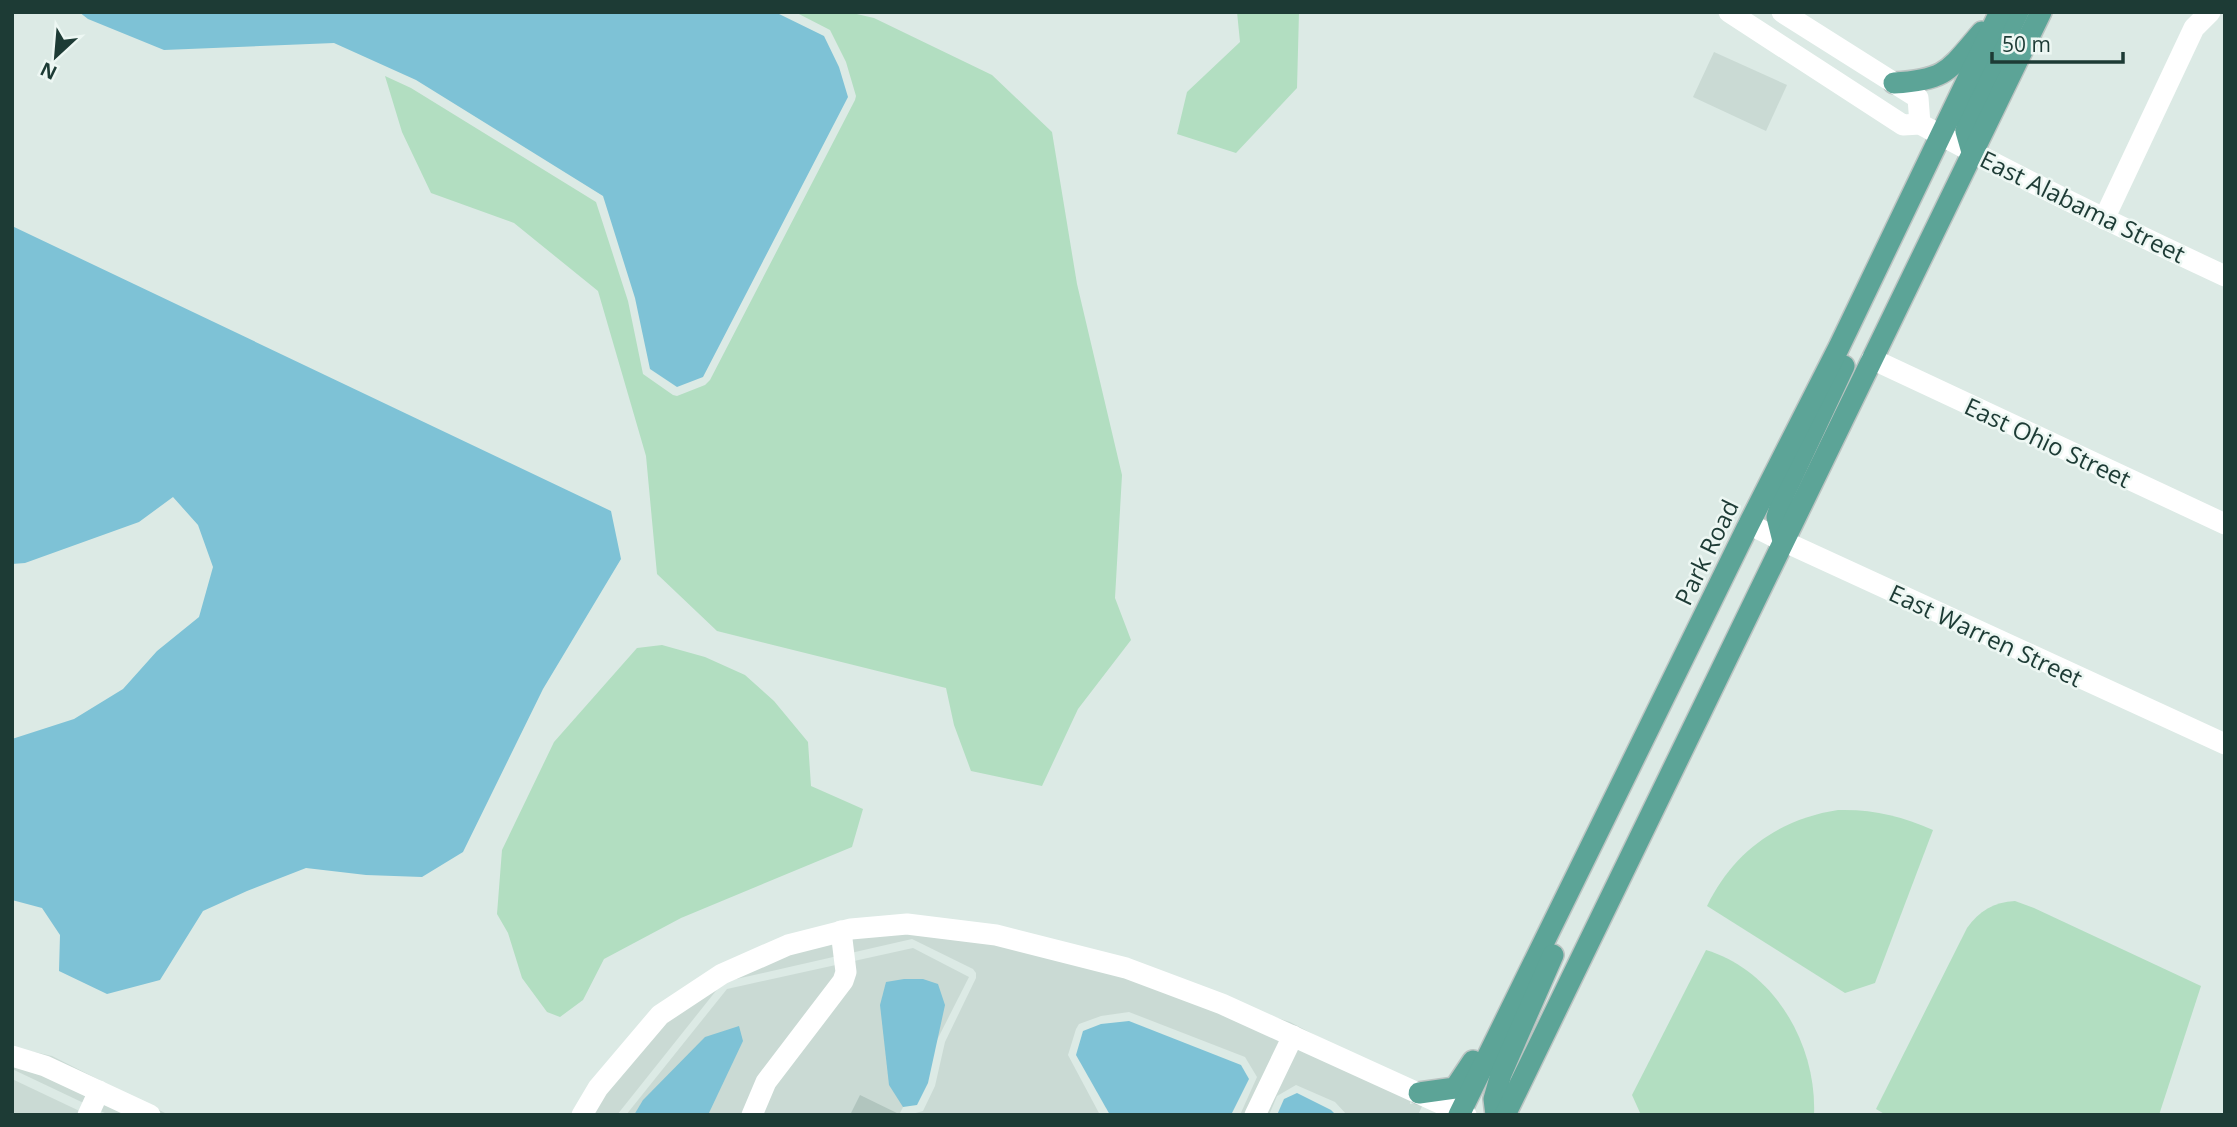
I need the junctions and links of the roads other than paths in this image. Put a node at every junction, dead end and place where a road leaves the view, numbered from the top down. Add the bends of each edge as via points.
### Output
1 (1729, 12) edge
2 (1782, 12) edge
3 (2000, 12) edge
4 (2018, 12) edge
5 (2041, 12) edge
6 (2210, 12) edge
7 (1894, 83) junction
8 (1920, 124) junction
9 (1941, 135) junction
10 (1972, 152) junction
11 (2104, 219) junction
12 (2225, 275) edge
13 (1867, 288) junction
14 (1872, 359) junction
15 (1749, 524) junction
16 (2225, 524) edge
17 (1783, 541) junction
18 (2225, 744) edge
19 (1575, 880) junction
20 (841, 931) junction
21 (1293, 1036) junction
22 (12, 1056) edge
23 (99, 1091) junction
24 (1419, 1093) junction
25 (1462, 1114) edge
26 (88, 1115) edge
27 (150, 1115) edge
28 (582, 1115) edge
29 (752, 1115) edge
30 (1255, 1115) edge
31 (1496, 1115) edge
32 (1505, 1115) edge

1 - 8 street, East Alabama Street via 1903,125
2 - 7 street
3 - 7 main road via 1940,76
3 - 9 main road, Park Road
4 - 10 main road via 1972,108 1966,131
5 - 10 main road
6 - 11 street via 2194,28
7 - 8 street via 1918,98
8 - 9 street, East Alabama Street
9 - 10 street, East Alabama Street
9 - 13 main road, Park Road
10 - 11 street, East Alabama Street
10 - 14 main road
11 - 12 street, East Alabama Street
13 - 15 main road, Park Road
13 - 17 main road via 1859,333 1784,494 1777,517
14 - 16 street, East Ohio Street
14 - 17 main road
15 - 17 street, East Warren Street
15 - 19 main road, Park Road
17 - 18 street, East Warren Street
17 - 32 main road
19 - 24 main road via 1541,930 1455,1088
19 - 25 main road, Park Road
19 - 31 main road via 1556,948 1501,1074 1494,1099
20 - 21 street via 907,925 996,935 1126,968
20 - 28 street via 788,945 722,974 660,1015 598,1088
20 - 29 street via 843,981 766,1082
21 - 24 street
21 - 30 street
22 - 23 street
23 - 26 street
23 - 27 street
24 - 25 street

